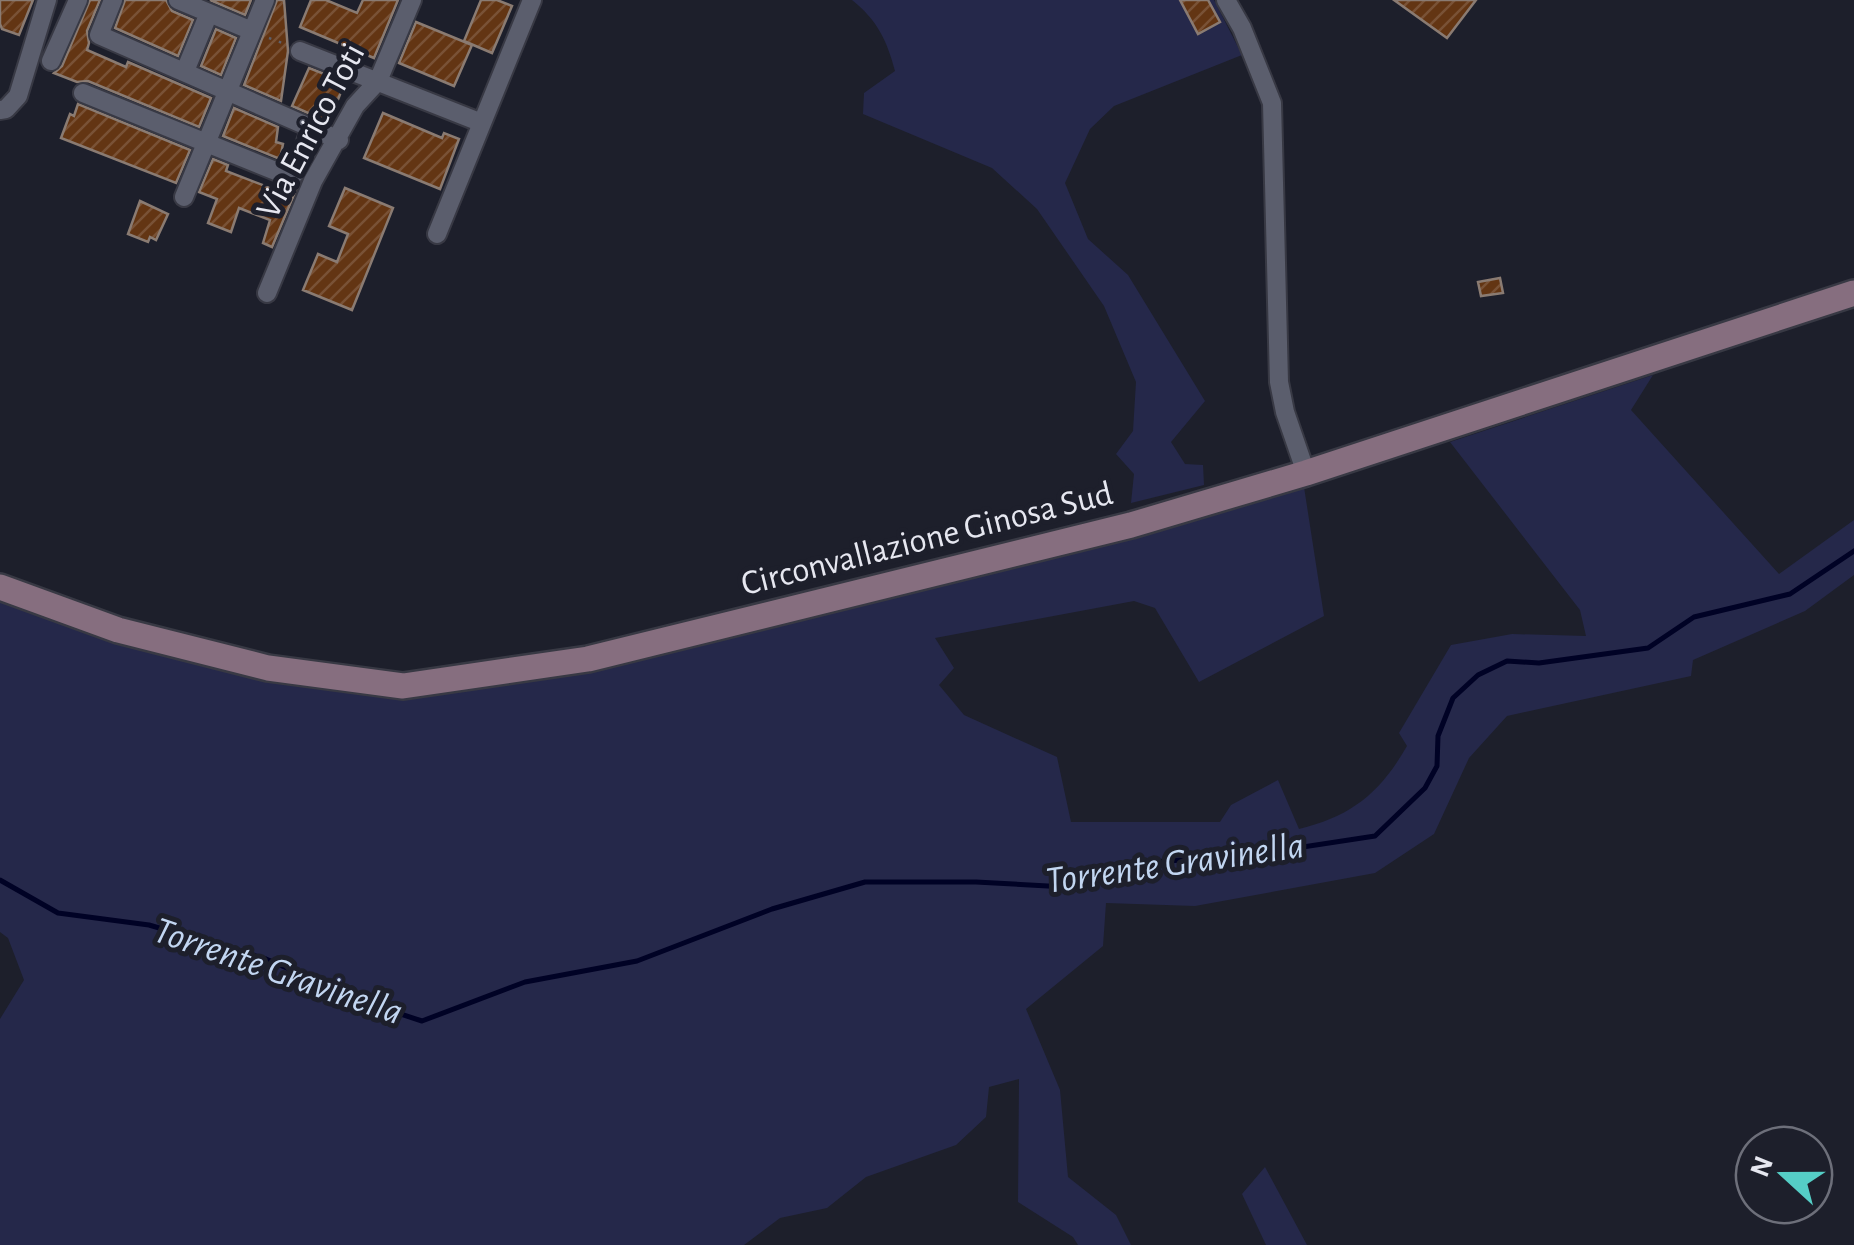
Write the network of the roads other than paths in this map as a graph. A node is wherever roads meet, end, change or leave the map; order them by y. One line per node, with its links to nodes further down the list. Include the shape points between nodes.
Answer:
1 (47, 0): 17 (street, via 18,96)
2 (78, 0): 12 (street)
3 (113, 0): 13 (street, via 99,35)
4 (178, 0): 9 (street)
5 (265, 0): 10 (street)
6 (412, 0): 14 (street, Via Enrico Toti)
7 (532, 0): 18 (street)
8 (1226, 0): 26 (street, via 1272,103 1280,382)
9 (209, 13): 10 (street); 13 (street)
10 (252, 30): 15 (street)
11 (300, 50): 14 (street)
12 (51, 61)
13 (184, 71): 15 (street)
14 (378, 81): 18 (street); 20 (street, Via Enrico Toti, via 355,106)
15 (228, 90): 19 (street); 21 (street)
16 (83, 93): 21 (street)
17 (0, 110)
18 (482, 123): 23 (street)
19 (316, 132): 20 (street); 21 (street, via 308,136 295,172 284,174)
20 (338, 140): 24 (street, Via Enrico Toti, via 313,181)
21 (206, 143): 22 (street)
22 (184, 198)
23 (438, 234)
24 (267, 293)
25 (1854, 294): 26 (main road, Circonvallazione Ginosa Sud)
26 (1306, 472): 27 (main road, Circonvallazione Ginosa Sud, via 1131,525 588,659 402,686 268,668 118,630)
27 (0, 587)

